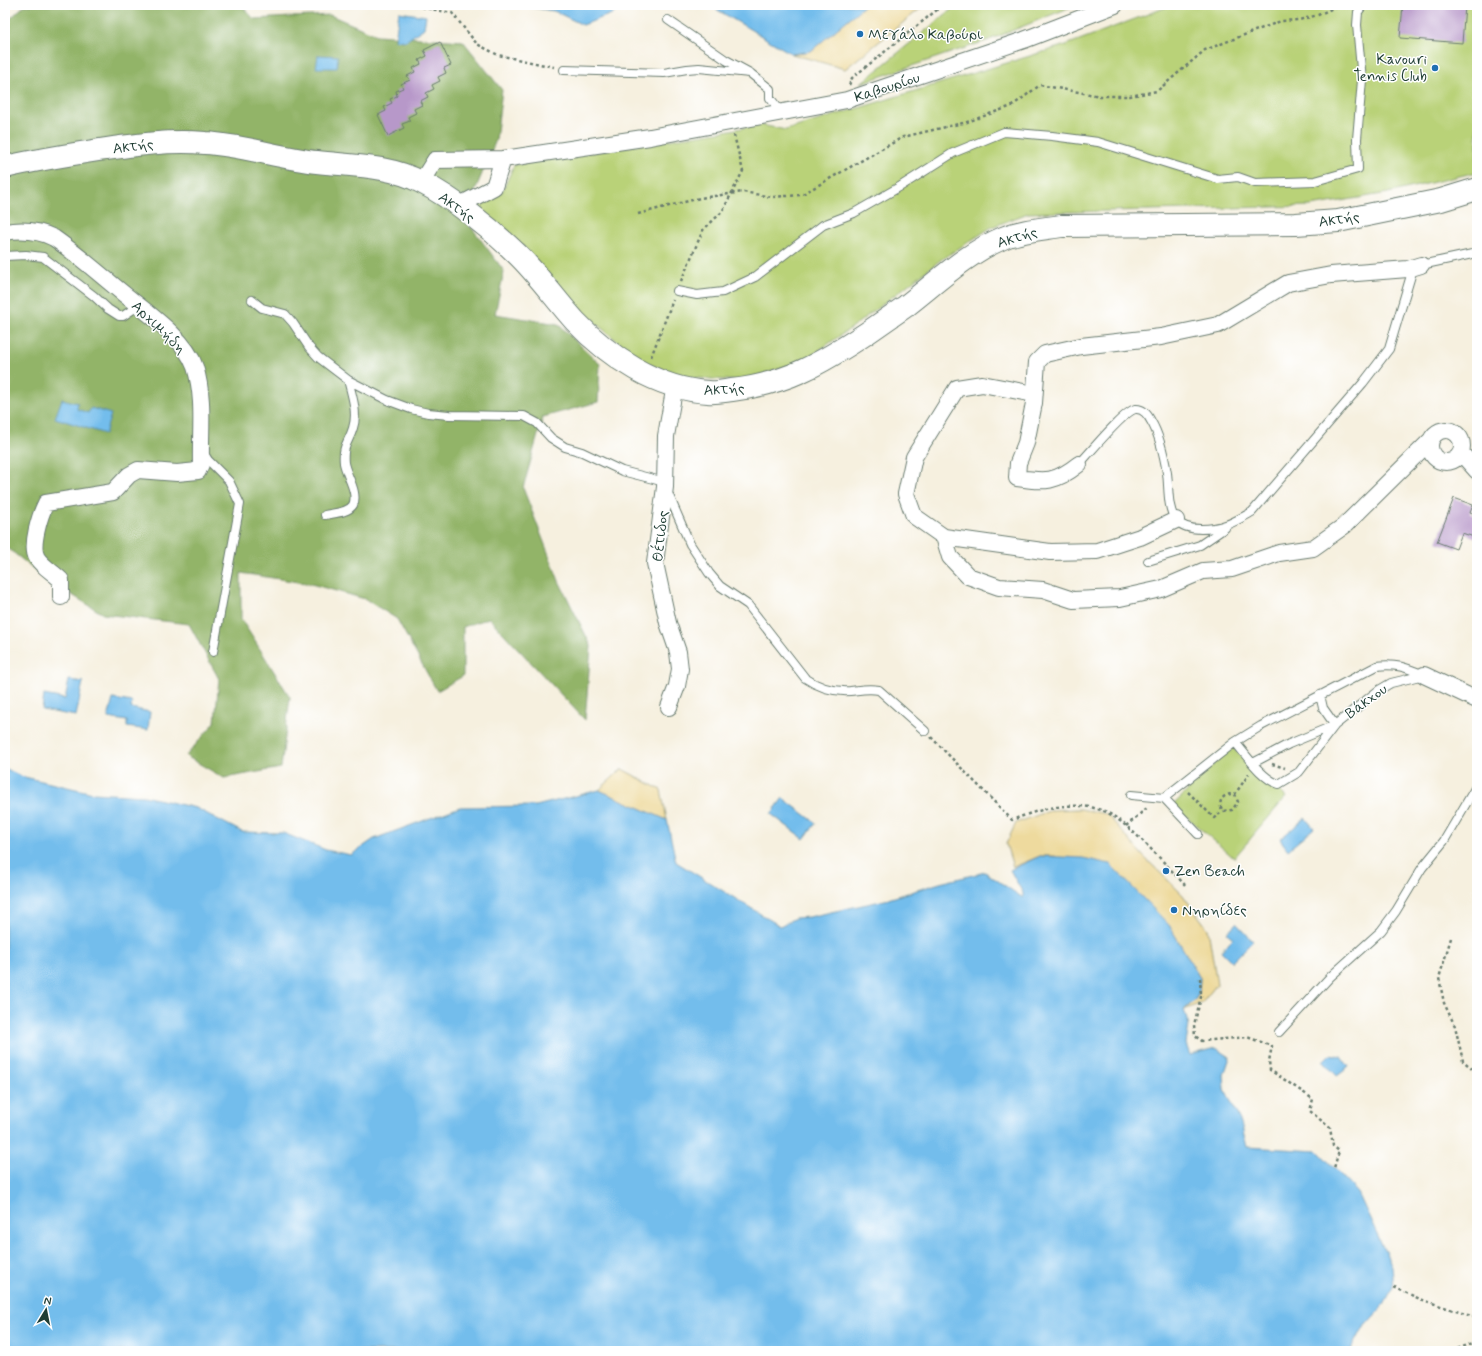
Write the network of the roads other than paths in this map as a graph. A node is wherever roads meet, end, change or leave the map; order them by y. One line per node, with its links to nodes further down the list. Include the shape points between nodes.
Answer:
1 (1115, 5): 6 (street, Καβουρίου, via 1024,40 847,100)
2 (1363, 5): 16 (lane, via 1358,12 1357,25 1362,80 1357,139 1358,170 1315,181 1255,183 1238,177 1218,179 1098,142 1004,132 953,152 854,212 823,225 755,277 723,292 697,295)
3 (668, 20): 5 (lane, via 726,60)
4 (564, 70): 5 (lane, via 664,73 700,68)
5 (750, 73): 6 (lane, via 770,89 770,98)
6 (783, 113): 7 (street, Καβουρίου, via 650,137)
7 (503, 159): 9 (street, Καβουρίου, via 435,160); 11 (street, via 494,187)
8 (5, 167): 9 (street, Ακτής, via 112,148 178,141 209,143 314,162 375,168 399,173)
9 (421, 182): 11 (street, Ακτής)
10 (1477, 189): 20 (street, Ακτής, via 1440,200 1338,221 1296,224 1062,226 1028,230 1003,238 976,252 903,308 810,369 780,381 751,388 709,392)
11 (458, 206): 20 (street, Ακτής, via 517,255 594,339 645,375)
12 (5, 232): 18 (street, Αρχιμήδη, via 31,230 54,238)
13 (1477, 253): 15 (lane)
14 (5, 256): 18 (lane, via 43,256 119,316)
15 (1421, 265): 21 (street, via 1332,275 1288,283 1218,325 1161,337 1081,346 1046,354 1036,362); 30 (lane, via 1412,272 1390,349 1252,512)
16 (677, 291)
17 (252, 300): 19 (lane, via 262,308 285,314 308,348)
18 (138, 306): 23 (street, Αρχιμήδη, via 173,336 187,352 194,366 202,398)
19 (348, 380): 27 (lane, via 411,409 449,415 524,416 537,423 551,438 566,447 622,471); 28 (lane, via 355,420 344,448 344,464 354,497 353,505 346,510)
20 (675, 385): 27 (street, Θέτιδος, via 666,436)
21 (1034, 394): 25 (street, via 1017,478 1040,481 1063,477); 31 (street, via 982,384 957,388 939,416 914,457 906,494 914,516)
22 (1431, 440): 24 (street, via 1431,453 1440,461 1452,461); 24 (street, via 1440,431 1454,432 1461,441); 31 (street, via 1344,526 1313,548 1279,553 1232,569 1203,571 1161,588 1120,598 1073,600 1043,590 999,588 968,576 950,557)
23 (200, 448): 33 (street, Αρχιμήδη, via 201,464 198,471 176,473 138,470 128,475 113,492 46,503 37,528 36,556 61,580); 34 (lane, via 208,460 229,480 240,504)
24 (1461, 453): 26 (street)
25 (1079, 464): 29 (lane, via 1120,420 1134,409 1141,409 1154,426 1163,453 1172,510)
26 (1477, 471)
27 (665, 484): 38 (street, Θέτιδος, via 655,563 680,669); 40 (lane, via 690,544 709,573 720,586 748,605 805,678 817,686 834,690 879,690)
28 (325, 515)
29 (1176, 520): 30 (lane, via 1194,529); 31 (street, via 1140,537 1097,551 1050,552)
30 (1228, 526): 32 (lane, via 1200,545)
31 (944, 538)
32 (1148, 561)
33 (60, 597)
34 (213, 652)
35 (1424, 675): 36 (lane, via 1402,666 1377,666); 37 (street); 39 (lane, Βάκχου, via 1391,683)
36 (1320, 695): 39 (lane, via 1323,708); 41 (lane)
37 (1477, 700)
38 (669, 707)
39 (1335, 724): 42 (lane, via 1289,744); 42 (lane, Βάκχου, via 1298,772 1280,784)
40 (925, 731)
41 (1235, 742): 42 (lane); 45 (lane)
42 (1252, 767)
43 (1477, 785): 47 (lane, via 1444,841 1422,868 1381,931 1330,977)
44 (1130, 795): 45 (lane)
45 (1164, 798): 46 (lane)
46 (1198, 834)
47 (1279, 1032)

